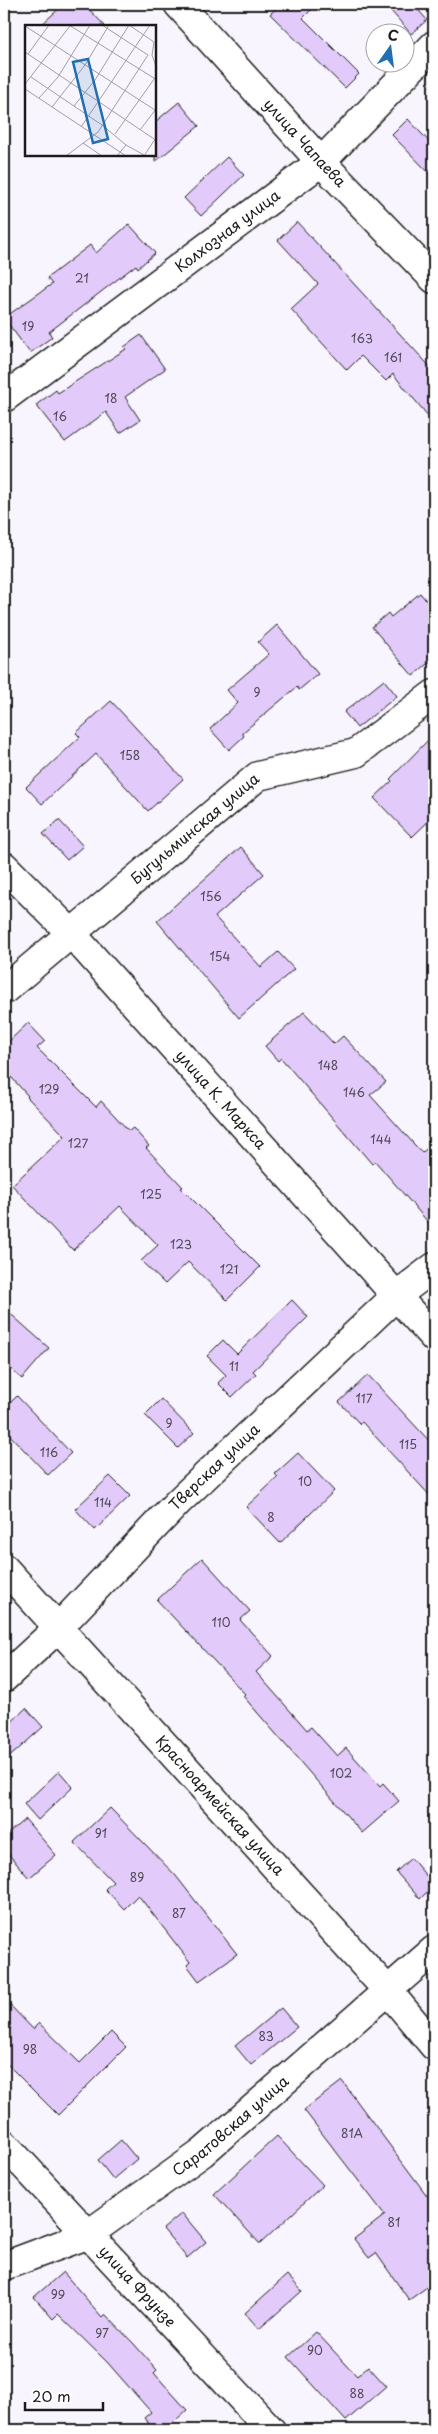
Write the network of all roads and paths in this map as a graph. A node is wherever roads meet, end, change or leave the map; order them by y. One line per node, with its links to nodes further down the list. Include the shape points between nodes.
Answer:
1 (178, 4): 3 (street, улица Чапаева)
2 (434, 45): 3 (street, Колхозная улица)
3 (321, 162): 4 (street, улица Чапаева); 5 (street, Колхозная улица)
4 (434, 279)
5 (4, 398)
6 (434, 694): 8 (street, Бугульминская улица, via 356,753 258,776)
7 (4, 866): 8 (street, улица К. Маркса)
8 (71, 933): 9 (street, Бугульминская улица); 11 (street, улица К. Маркса)
9 (4, 990)
10 (434, 1267): 11 (street, Тверская улица)
11 (396, 1296): 12 (street, улица К. Маркса); 14 (street, Тверская улица, via 178,1502)
12 (434, 1338)
13 (4, 1568): 14 (street, Красноармейская улица)
14 (57, 1629): 15 (street, Тверская улица); 17 (street, Красноармейская улица)
15 (4, 1678)
16 (434, 1950): 17 (street, Саратовская улица)
17 (388, 1991): 18 (street, Красноармейская улица); 20 (street, Саратовская улица, via 202,2153)
18 (434, 2046)
19 (4, 2144): 20 (street, улица Фрунзе)
20 (87, 2235): 21 (street, Саратовская улица); 22 (street, улица Фрунзе)
21 (4, 2266)
22 (271, 2430)

